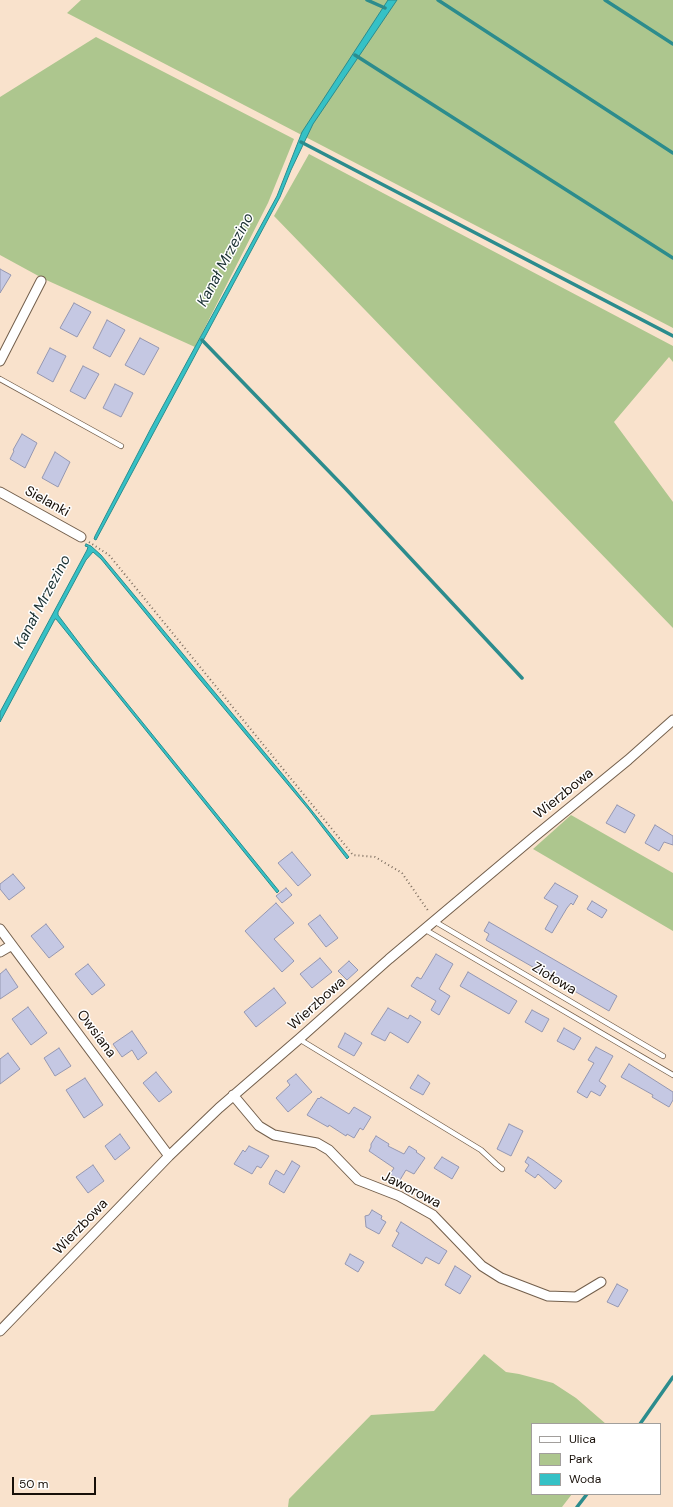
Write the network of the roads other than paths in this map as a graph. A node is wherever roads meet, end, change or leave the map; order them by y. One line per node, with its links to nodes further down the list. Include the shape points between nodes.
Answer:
1 (41, 281): 2 (street)
2 (0, 361)
3 (0, 379): 4 (lane)
4 (121, 446)
5 (0, 492): 6 (street, Sielanki)
6 (81, 537)
7 (673, 720): 8 (street, Wierzbowa)
8 (434, 921): 10 (street, Wierzbowa); 14 (lane, Ziołowa)
9 (0, 929): 11 (street, Owsiana)
10 (424, 929): 13 (street, Wierzbowa); 15 (lane)
11 (12, 945): 12 (street); 17 (street, Owsiana)
12 (0, 952)
13 (299, 1039): 16 (street, Wierzbowa); 18 (lane, via 481,1150)
14 (663, 1056)
15 (673, 1075)
16 (233, 1095): 17 (street, Wierzbowa); 19 (street, Jaworowa, via 259,1126 274,1135 317,1143 329,1150 358,1180 399,1196 434,1215 482,1266 500,1278 548,1296 576,1297)
17 (169, 1156): 20 (street, Wierzbowa)
18 (502, 1169)
19 (602, 1282)
20 (0, 1331)

